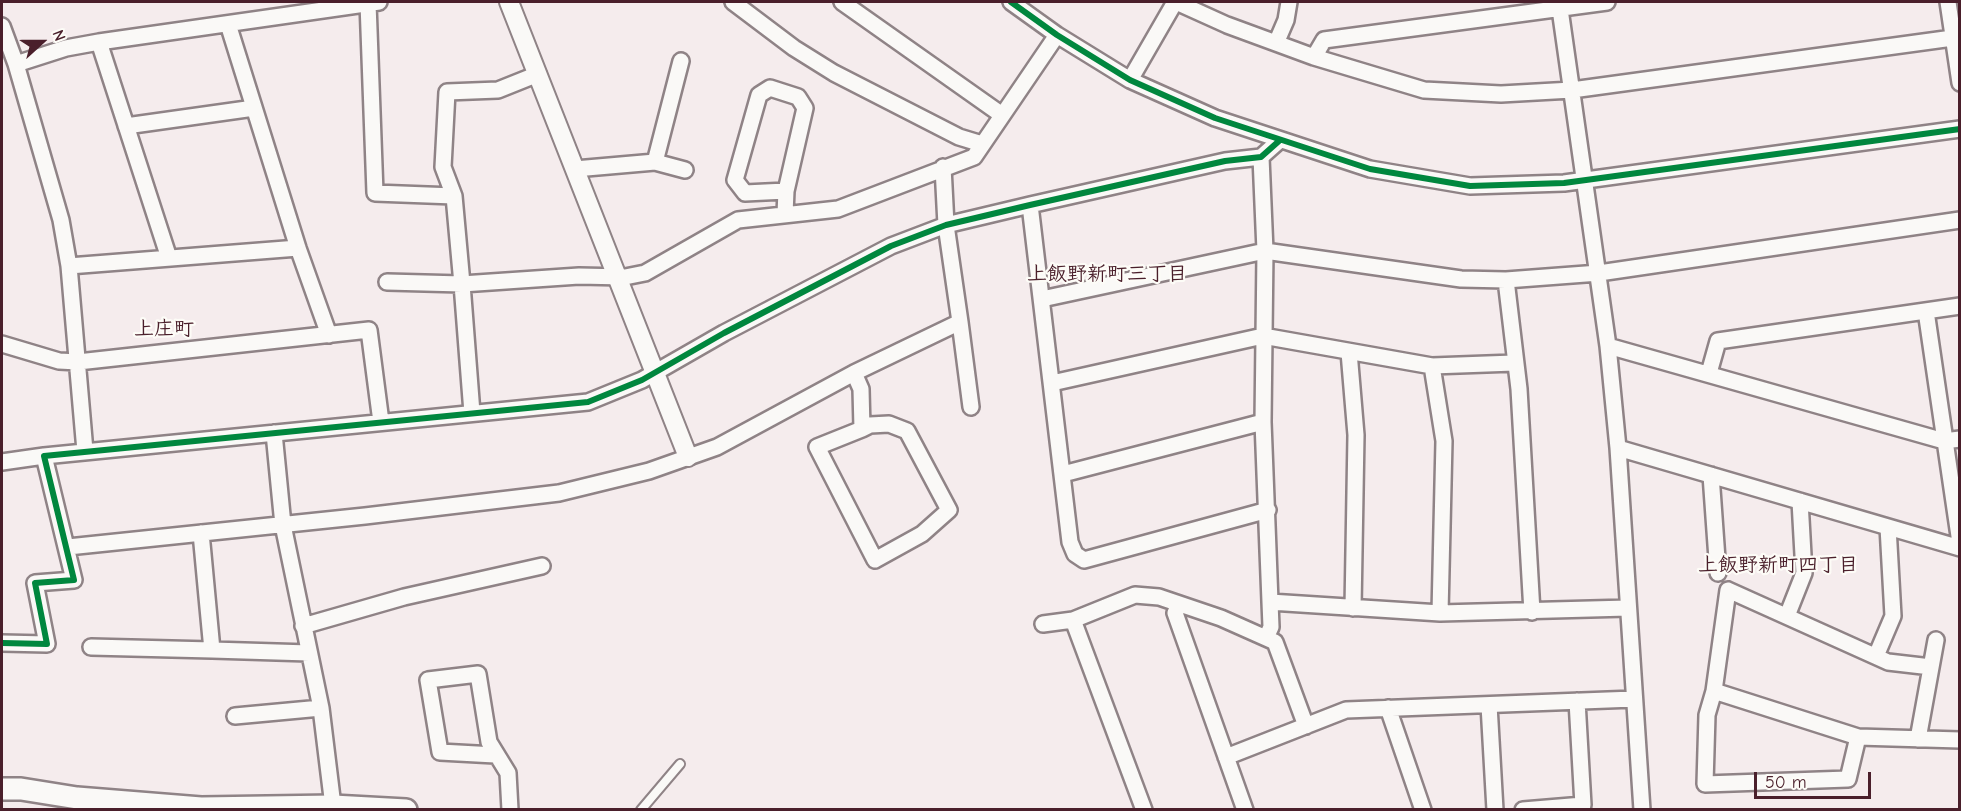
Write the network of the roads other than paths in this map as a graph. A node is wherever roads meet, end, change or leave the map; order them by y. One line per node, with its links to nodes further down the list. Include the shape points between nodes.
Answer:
1 (374, 2): 11 (street); 37 (street, via 375,193)
2 (509, 2): 20 (street)
3 (733, 2): 29 (street, via 834,73 959,137)
4 (842, 2): 25 (street)
5 (1011, 2): 13 (street)
6 (1176, 2): 16 (street); 21 (street)
7 (1289, 2): 16 (street)
8 (1607, 2): 10 (street)
9 (1948, 2): 14 (street)
10 (1559, 5): 17 (street, via 1324,40); 23 (street)
11 (228, 24): 15 (street); 24 (street)
12 (2, 26): 19 (street)
13 (1057, 35): 21 (street); 25 (street)
14 (1957, 38): 22 (street); 23 (street)
15 (99, 42): 19 (street); 26 (street)
16 (1277, 42): 17 (street)
17 (1314, 57): 23 (street, via 1424,90 1501,94)
18 (681, 61): 31 (street)
19 (16, 64): 45 (street, via 61,220)
20 (538, 74): 33 (street); 37 (street, via 498,90 447,92 443,167)
21 (1130, 80): 28 (street)
22 (1959, 83)
23 (1572, 90): 35 (street)
24 (254, 108): 26 (street); 42 (street)
25 (1002, 115): 29 (street)
26 (126, 126): 44 (street)
27 (1959, 129): 35 (street)
28 (1279, 141): 30 (street); 35 (street, via 1370,169 1470,186)
29 (982, 144): 32 (street, via 974,157)
30 (1261, 157): 38 (street, via 1225,161); 43 (street)
31 (655, 162): 33 (street); 34 (street)
32 (943, 167): 39 (street, via 838,209); 41 (street)
33 (575, 169): 47 (street)
34 (685, 170)
35 (1584, 180): 46 (street)
36 (786, 191): 36 (street, via 806,108 798,97 770,88 759,94 735,180 745,193); 39 (street)
37 (454, 196): 50 (street)
38 (1030, 205): 41 (street); 51 (street)
39 (785, 214): 47 (street, via 738,220 645,273)
40 (1959, 220): 46 (street)
41 (946, 225): 54 (street); 63 (street, via 891,246)
42 (298, 248): 44 (street); 55 (street)
43 (1264, 251): 48 (street, via 1461,279); 51 (street); 56 (street)
44 (169, 258): 45 (street)
45 (69, 266): 60 (street)
46 (1599, 273): 48 (street); 58 (street)
47 (617, 276): 50 (street); 63 (street)
48 (1506, 280): 61 (street)
49 (387, 282): 50 (street)
50 (462, 285): 68 (street)
51 (1042, 299): 66 (street)
52 (1959, 306): 53 (street)
53 (1926, 311): 65 (street, via 1718,341); 73 (street)
54 (960, 322): 64 (street); 67 (street)
55 (329, 334): 60 (street); 69 (street, via 369,330)
56 (1263, 336): 59 (street); 66 (street); 70 (street)
57 (2, 344): 60 (street, via 59,361)
58 (1608, 346): 65 (street); 74 (street)
59 (1349, 352): 62 (street); 92 (street, via 1356,435)
60 (78, 362): 75 (street)
61 (1514, 363): 62 (street); 94 (street, via 1519,389)
62 (1432, 366): 95 (street, via 1444,441)
63 (655, 373): 68 (street, via 588,402); 77 (street)
64 (854, 373): 71 (street, via 861,389); 77 (street, via 717,447)
65 (1708, 373): 73 (street)
66 (1052, 383): 79 (street)
67 (971, 407)
68 (472, 413): 69 (street)
69 (381, 422): 72 (street)
70 (1263, 422): 79 (street); 82 (street)
71 (862, 429): 71 (street, via 817,447 875,561 922,534 949,510 908,431 889,424)
72 (274, 434): 75 (street); 83 (street)
73 (1952, 440): 86 (street)
74 (1618, 448): 80 (street); 93 (street)
75 (85, 451): 76 (street)
76 (44, 456): 78 (street); 87 (street)
77 (688, 457): 83 (street, via 649,471 559,493)
78 (2, 462)
79 (1063, 474): 82 (street, via 1070,542 1075,554 1084,560)
80 (1711, 475): 81 (street); 89 (street)
81 (1800, 501): 84 (street); 96 (street, via 1804,573)
82 (1268, 510): 90 (street)
83 (283, 525): 85 (street); 99 (street)
84 (1888, 527): 86 (street); 106 (street, via 1893,616)
85 (201, 533): 87 (street); 104 (street)
86 (1959, 546)
87 (68, 547): 102 (street, via 74,580 35,583 47,644)
88 (542, 566): 99 (street, via 404,597)
89 (1718, 573)
90 (1270, 602): 92 (street); 100 (street, via 1271,627)
91 (1179, 604): 97 (street, via 1135,595); 100 (street); 120 (street, via 1175,613)
92 (1353, 608): 95 (street)
93 (1628, 608): 94 (street); 109 (street)
94 (1532, 612): 95 (street)
95 (1440, 613)
96 (1787, 616): 106 (street); 108 (street, via 1728,590)
97 (1073, 620): 98 (street); 127 (street)
98 (1043, 624)
99 (303, 626): 105 (street)
100 (1266, 638): 115 (street, via 1275,642)
101 (1936, 640): 107 (street)
102 (2, 643)
103 (91, 647): 104 (street)
104 (213, 650): 105 (street)
105 (309, 653): 112 (street)
106 (1876, 656): 107 (street, via 1888,662)
107 (1931, 668): 117 (street)
108 (1714, 692): 116 (street); 116 (street, via 1707,715 1705,784 1848,779)
109 (1634, 699): 110 (street); 132 (street)
110 (1577, 701): 111 (street); 131 (street, via 1583,805)
111 (1489, 705): 113 (street); 130 (street)
112 (321, 708): 114 (street); 123 (street)
113 (1388, 708): 115 (street, via 1346,710); 129 (street)
114 (235, 716)
115 (1306, 726): 120 (street)
116 (1858, 737): 117 (street)
117 (1918, 739): 118 (street)
118 (1959, 740)
119 (495, 755): 119 (street, via 440,752 428,680 478,674 489,742); 125 (street, via 508,772)
120 (1226, 757): 128 (street)
121 (680, 764): 126 (lane)
122 (2, 789): 123 (main road, via 201,808)
123 (333, 806): 124 (main road)
124 (406, 810)
125 (510, 810)
126 (641, 810)
127 (1144, 810)
128 (1245, 810)
129 (1423, 810)
130 (1495, 810)
131 (1523, 810)
132 (1642, 810)

